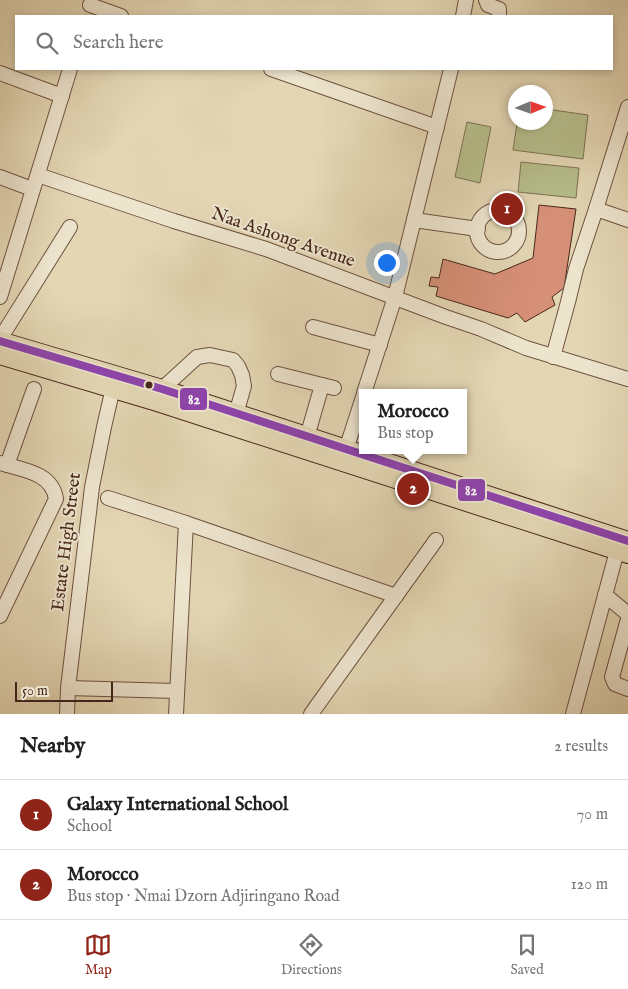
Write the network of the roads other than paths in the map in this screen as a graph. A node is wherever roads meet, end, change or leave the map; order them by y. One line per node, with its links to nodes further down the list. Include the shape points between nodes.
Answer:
1 (466, 0): 5 (street)
2 (486, 0): 6 (street, via 488,5 499,9)
3 (89, 7): 4 (street)
4 (117, 15)
5 (463, 15)
6 (499, 15)
7 (70, 70): 11 (street)
8 (274, 70): 13 (street)
9 (450, 70): 13 (street)
10 (0, 73): 11 (street)
11 (62, 96): 14 (street)
12 (628, 108): 17 (street)
13 (437, 127): 18 (street)
14 (38, 175): 16 (street); 24 (street, Naa Ashong Avenue, via 266,250)
15 (0, 177): 16 (street)
16 (32, 189): 22 (street)
17 (596, 209): 19 (street); 29 (street)
18 (414, 220): 21 (street); 24 (street)
19 (628, 220)
20 (70, 227): 26 (street)
21 (478, 229)
22 (2, 282): 23 (street)
23 (0, 296)
24 (395, 297): 27 (street); 29 (street, Naa Ashong Avenue)
25 (313, 326): 27 (street)
26 (0, 340): 32 (main road)
27 (380, 345): 35 (street)
28 (0, 354): 32 (main road)
29 (553, 357): 31 (street, Naa Ashong Avenue)
30 (278, 374): 38 (street, via 328,386)
31 (628, 378)
32 (114, 382): 34 (main road); 39 (main road, via 157,402); 50 (street, Estate High Street, via 92,487)
33 (34, 389): 40 (street)
34 (162, 389): 37 (main road); 37 (street, via 197,357 210,355 233,360 244,386)
35 (365, 389)
36 (359, 410): 39 (street)
37 (236, 414): 38 (main road)
38 (307, 437): 39 (main road)
39 (344, 457): 44 (main road)
40 (4, 464): 48 (street, via 44,477 55,491 56,499)
41 (108, 498): 42 (street)
42 (186, 523): 46 (street); 52 (street)
43 (436, 540): 46 (street)
44 (624, 549): 45 (street)
45 (605, 595): 47 (street); 56 (street)
46 (396, 596): 55 (street)
47 (628, 614)
48 (0, 616)
49 (628, 619): 51 (street, via 612,677 616,684)
50 (68, 688): 52 (street); 53 (street, Estate High Street)
51 (628, 689)
52 (177, 690): 54 (street)
53 (66, 714)
54 (176, 714)
55 (311, 714)
56 (573, 714)

